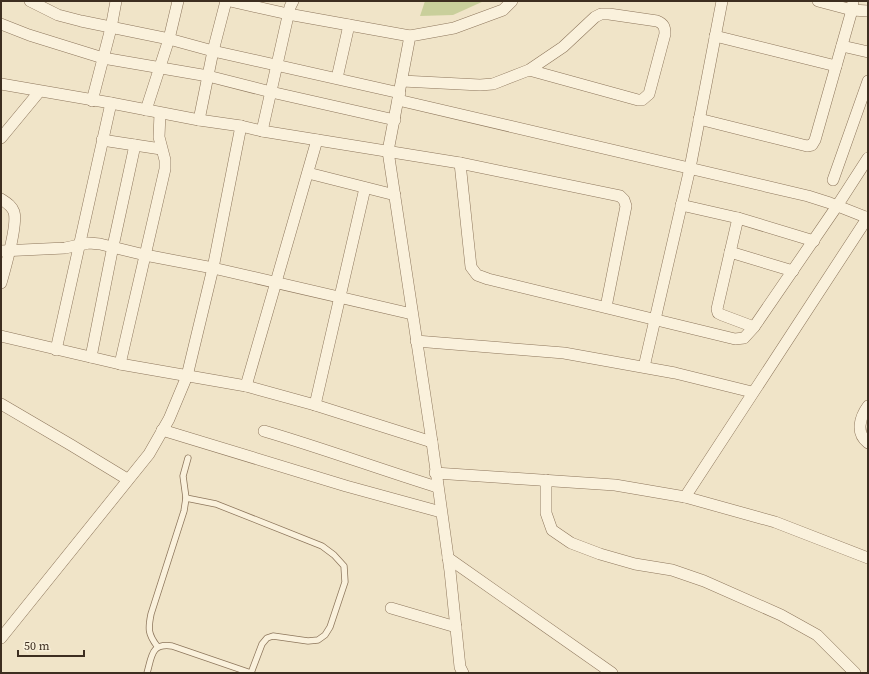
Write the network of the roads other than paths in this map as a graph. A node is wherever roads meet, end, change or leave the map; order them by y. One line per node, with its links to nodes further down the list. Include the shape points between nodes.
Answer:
1 (30, 1): 15 (street, via 58,15)
2 (116, 1): 15 (street)
3 (178, 1): 18 (street)
4 (226, 1): 20 (street)
5 (230, 1): 12 (street)
6 (293, 1): 12 (street)
7 (512, 1): 16 (street, via 503,10 454,28)
8 (722, 1): 17 (street)
9 (818, 1): 10 (street)
10 (852, 5): 11 (street); 19 (street)
11 (868, 11)
12 (288, 14): 14 (street); 23 (street)
13 (1, 24): 22 (street)
14 (349, 25): 16 (street); 28 (street)
15 (111, 28): 18 (street); 22 (street)
16 (410, 36): 30 (street)
17 (715, 36): 24 (street); 39 (street)
18 (169, 39): 20 (street); 25 (street)
19 (842, 46): 21 (street); 24 (street)
20 (213, 50): 23 (street); 27 (street)
21 (868, 52)
22 (103, 58): 25 (street); 35 (street)
23 (277, 64): 28 (street); 33 (street)
24 (836, 66): 39 (street, via 812,145 807,146)
25 (160, 67): 27 (street); 37 (street)
26 (529, 70): 26 (street, via 563,47 601,14 657,21 663,24 665,29 649,94 642,100); 30 (street, via 493,84)
27 (208, 76): 33 (street); 40 (street)
28 (337, 78): 34 (street)
29 (868, 80): 54 (street)
30 (402, 81): 34 (street)
31 (1, 84): 32 (street)
32 (39, 92): 35 (street); 44 (street)
33 (271, 92): 41 (street); 43 (street)
34 (399, 97): 41 (street); 52 (street)
35 (92, 101): 36 (street)
36 (111, 103): 37 (street); 45 (street)
37 (146, 110): 38 (street)
38 (160, 113): 40 (street); 48 (street)
39 (699, 119): 52 (street)
40 (198, 120): 42 (street)
41 (395, 120): 49 (street)
42 (241, 126): 43 (street); 68 (street)
43 (262, 131): 46 (street)
44 (1, 138)
45 (102, 140): 47 (street); 63 (street)
46 (317, 140): 49 (street); 53 (street)
47 (135, 145): 48 (street); 64 (street)
48 (161, 149): 67 (street, via 165,169)
49 (388, 151): 51 (street); 56 (street)
50 (868, 158): 59 (street)
51 (460, 163): 73 (street, via 471,267 477,275); 73 (street, via 620,196 626,206)
52 (690, 168): 58 (street); 59 (street, via 808,196)
53 (308, 173): 55 (street); 70 (street)
54 (833, 180)
55 (365, 188): 56 (street); 72 (street)
56 (395, 195): 74 (street)
57 (1, 199): 65 (street, via 15,214)
58 (680, 205): 60 (street); 75 (street)
59 (837, 206): 61 (street); 62 (street)
60 (738, 218): 62 (street); 66 (street)
61 (868, 218): 85 (street)
62 (814, 241): 69 (street)
63 (79, 245): 64 (street, via 89,243); 65 (street); 79 (street)
64 (112, 247): 67 (street); 80 (street)
65 (5, 251): 71 (street)
66 (730, 252): 69 (street); 76 (street, via 718,313)
67 (145, 255): 68 (street); 81 (street)
68 (213, 268): 70 (street); 83 (street)
69 (793, 271): 76 (street)
70 (276, 282): 72 (street); 84 (street)
71 (1, 283)
72 (340, 297): 74 (street); 87 (street)
73 (606, 307): 75 (street)
74 (412, 314): 78 (street)
75 (654, 320): 76 (street, via 735,339 744,338); 82 (street)
76 (754, 327)
77 (1, 336): 79 (street)
78 (416, 341): 82 (street, via 564,353); 91 (street)
79 (56, 350): 80 (street)
80 (91, 357): 81 (street)
81 (120, 364): 83 (street)
82 (644, 367): 85 (street)
83 (187, 376): 84 (street); 89 (street)
84 (246, 386): 87 (street)
85 (752, 392): 98 (street)
86 (1, 404): 95 (street)
87 (315, 405): 91 (street)
88 (868, 406): 92 (street, via 859,426 863,439)
89 (162, 430): 95 (street, via 149,454); 100 (street)
90 (264, 431): 97 (street)
91 (432, 442): 94 (street)
92 (868, 443)
93 (188, 458): 99 (lane, via 183,476)
94 (435, 473): 96 (street); 97 (street)
95 (127, 479): 105 (street)
96 (546, 480): 98 (street, via 615,484); 111 (street, via 546,513 552,530 600,554 635,564 672,570 704,581 781,615 817,635)
97 (438, 486): 100 (street)
98 (685, 497): 102 (street, via 775,522)
99 (186, 498): 106 (lane, via 148,629); 108 (lane, via 216,504 322,546 344,566 346,582 325,635 318,640 308,641 273,636 267,638 262,644)
100 (441, 512): 101 (street)
101 (448, 558): 104 (street); 110 (street)
102 (868, 558)
103 (391, 608): 104 (street)
104 (456, 627): 109 (street, via 460,667)
105 (1, 638)
106 (157, 646): 107 (lane); 108 (lane, via 172,646)
107 (147, 673)
108 (251, 673)
109 (463, 673)
110 (612, 673)
111 (855, 673)

